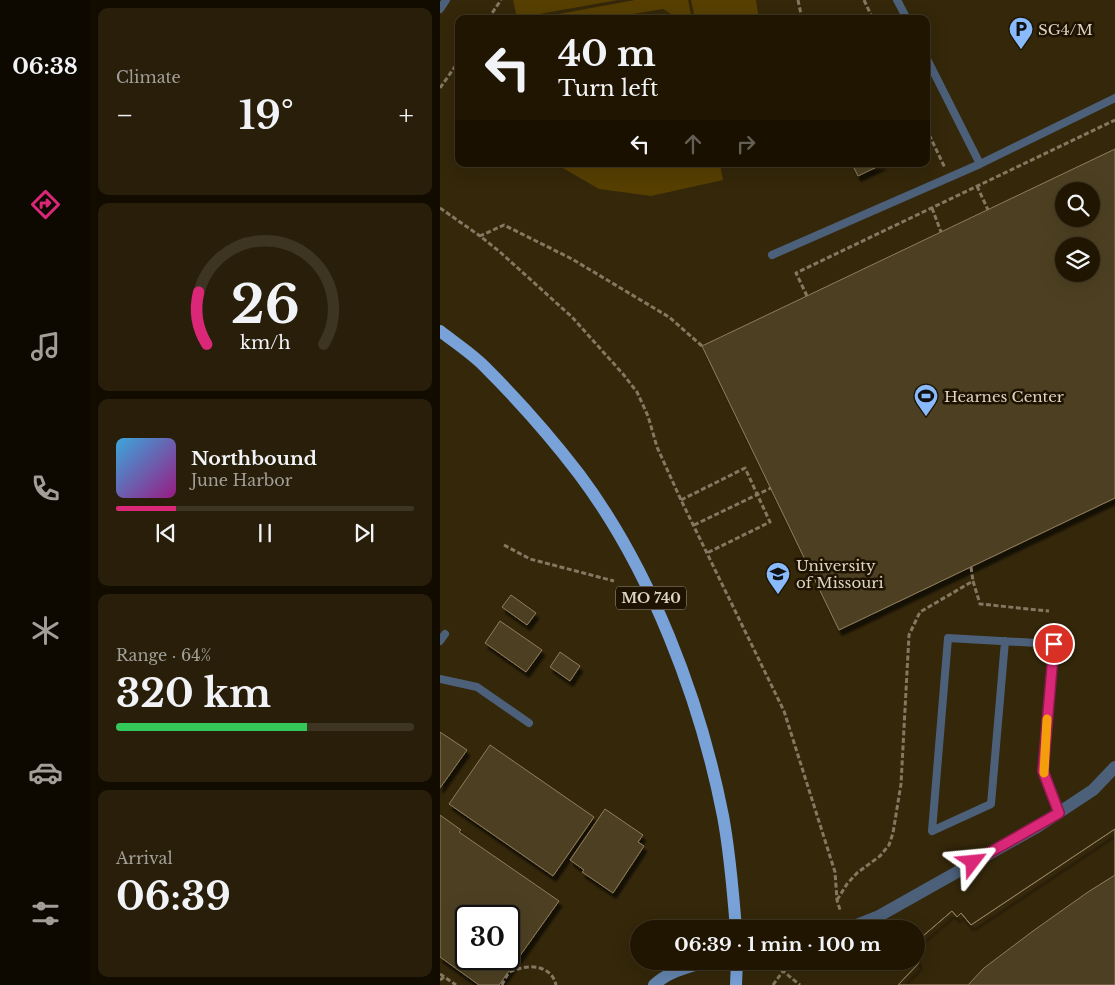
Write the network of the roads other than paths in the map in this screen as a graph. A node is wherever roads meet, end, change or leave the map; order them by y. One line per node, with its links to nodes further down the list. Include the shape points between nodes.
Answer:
1 (446, 0): 3 (lane)
2 (897, 0): 4 (lane)
3 (440, 9)
4 (905, 15)
5 (930, 65): 7 (lane)
6 (1115, 98): 7 (lane)
7 (980, 164): 8 (lane)
8 (772, 255)
9 (440, 330): 15 (main road, MO 740, via 483,365 544,432 579,475 639,572 684,676 712,764 728,846)
10 (1005, 641): 10 (lane, via 948,638 932,831 991,804); 14 (lane, via 1054,644 1043,771)
11 (440, 679): 12 (lane, via 477,687)
12 (529, 723)
13 (1115, 767): 14 (street, via 1094,790)
14 (1059, 813): 16 (street)
15 (735, 920)
16 (869, 920)
17 (679, 970): 19 (street)
18 (737, 970): 20 (main road)
19 (654, 985)
20 (736, 985)

